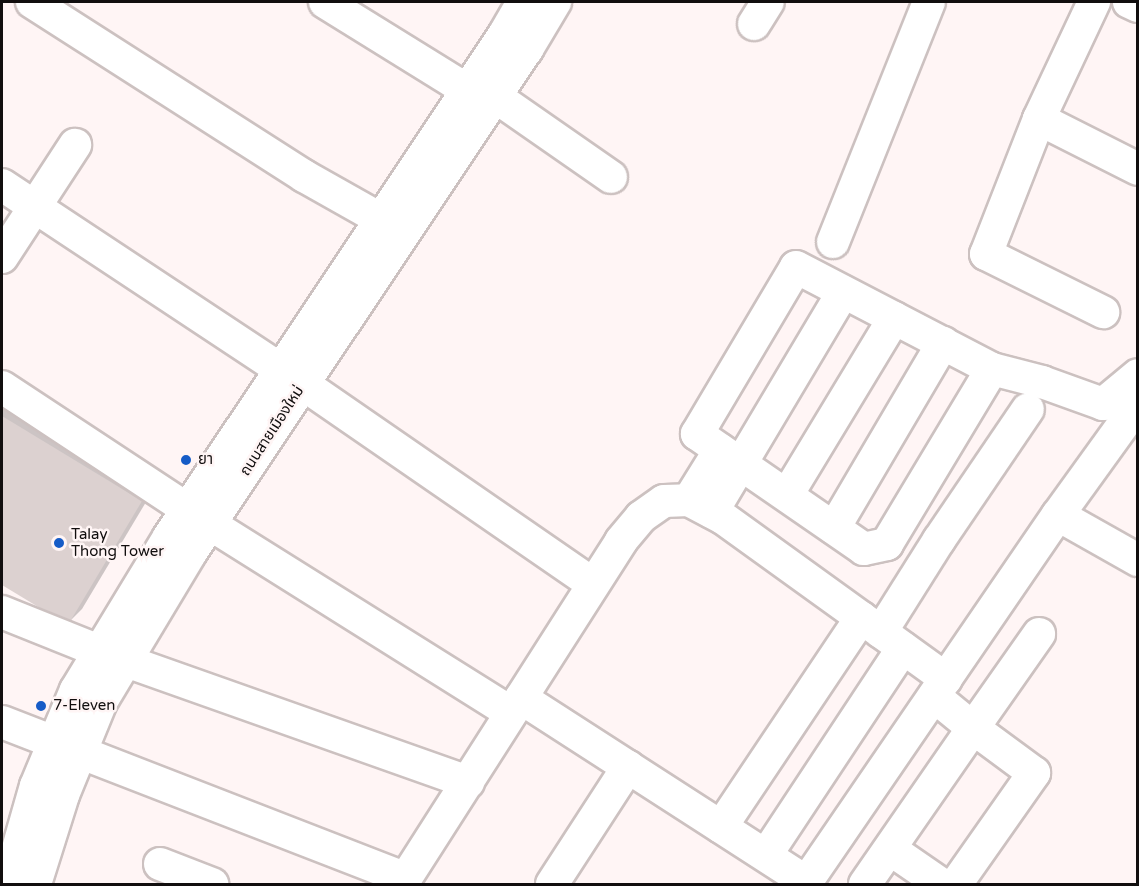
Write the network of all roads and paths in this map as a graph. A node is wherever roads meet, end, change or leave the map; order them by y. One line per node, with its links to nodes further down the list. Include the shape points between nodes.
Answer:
1 (32, 2): 16 (street, via 304,176)
2 (325, 2): 9 (street)
3 (523, 2): 9 (street, ถนนสายเมืองใหม่)
4 (555, 2): 9 (street, ถนนสายเมืองใหม่)
5 (929, 2): 17 (street)
6 (1094, 2): 10 (street)
7 (1129, 2): 8 (street)
8 (1137, 6)
9 (481, 93): 13 (street); 16 (street, ถนนสายเมืองใหม่)
10 (1039, 119): 12 (street); 20 (street, via 986,254)
11 (75, 145): 15 (street)
12 (1137, 169)
13 (611, 177)
14 (2, 185): 15 (street)
15 (35, 207): 18 (street); 25 (street)
16 (392, 225): 25 (street, ถนนสายเมืองใหม่)
17 (833, 242)
18 (2, 257)
19 (843, 292): 21 (street); 29 (street); 29 (street, via 796,267 698,434)
20 (1103, 312)
21 (894, 318): 22 (street); 30 (street)
22 (943, 344): 23 (street); 34 (street)
23 (992, 369): 24 (street, via 1103,404); 34 (street, via 887,544 864,549)
24 (1137, 375)
25 (292, 377): 33 (street, ถนนสายเมืองใหม่); 36 (street)
26 (2, 387): 33 (street)
27 (1137, 404): 32 (street)
28 (1028, 409): 38 (street)
29 (730, 457): 30 (street); 31 (street)
30 (787, 495): 34 (street)
31 (701, 506): 36 (street, via 664,501 641,517); 38 (street)
32 (1058, 515): 35 (street); 41 (street)
33 (199, 516): 40 (street, ถนนสายเมืองใหม่); 42 (street)
34 (834, 528)
35 (1137, 560)
36 (593, 584): 42 (street)
37 (2, 612): 40 (street)
38 (882, 632): 41 (street); 48 (street); 50 (street)
39 (1039, 634): 44 (street)
40 (113, 656): 45 (street, ถนนสายเมืองใหม่, via 101,702); 47 (street)
41 (940, 687): 44 (street); 53 (street)
42 (516, 706): 46 (street); 47 (street)
43 (2, 722): 45 (street)
44 (973, 728): 49 (street); 60 (street, via 1034,772)
45 (65, 747): 52 (street); 54 (street, ถนนสายเมืองใหม่, via 36,786); 55 (street, ถนนสายเมืองใหม่)
46 (628, 767): 48 (street); 57 (street)
47 (468, 782): 52 (street)
48 (721, 827): 50 (street)
49 (890, 849): 58 (street); 59 (street)
50 (766, 855): 53 (street)
51 (160, 864): 56 (street)
52 (404, 882)
53 (806, 883)
54 (8, 885)
55 (35, 885)
56 (212, 885)
57 (552, 885)
58 (865, 885)
59 (941, 885)
60 (956, 885)

